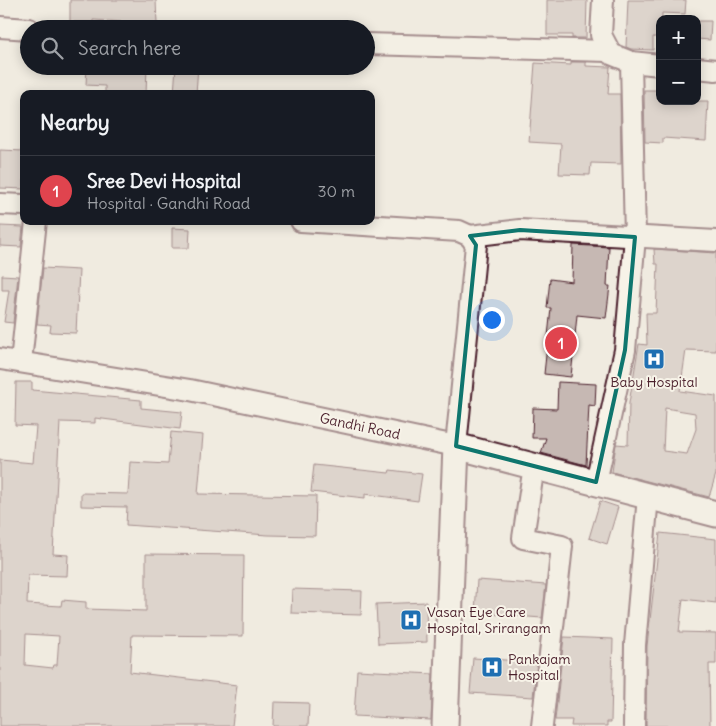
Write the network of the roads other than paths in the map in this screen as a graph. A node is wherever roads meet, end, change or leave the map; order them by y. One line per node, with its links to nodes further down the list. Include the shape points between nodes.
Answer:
1 (603, 0): 5 (street, via 601,35)
2 (0, 27): 3 (street)
3 (20, 29)
4 (375, 44): 5 (street)
5 (608, 51): 6 (street, via 613,57)
6 (632, 62): 7 (street); 15 (street)
7 (656, 65)
8 (701, 68): 9 (street)
9 (716, 70)
10 (0, 204): 11 (street)
11 (20, 205)
12 (36, 225): 18 (street)
13 (364, 225): 14 (street, via 459,231)
14 (470, 236): 15 (street, via 520,230); 19 (street, via 476,246)
15 (635, 237): 16 (street); 21 (street, via 625,350)
16 (716, 241)
17 (0, 359): 18 (street, Gandhi Road)
18 (21, 362): 19 (street, Gandhi Road, via 190,390)
19 (456, 446): 20 (main road, Gandhi Road); 24 (main road)
20 (534, 466): 21 (main road, Gandhi Road); 25 (street, via 523,538 562,546)
21 (596, 482): 22 (main road, Gandhi Road)
22 (648, 496): 23 (main road, Gandhi Road); 26 (street, via 635,645)
23 (716, 514)
24 (445, 726)
25 (542, 726)
26 (634, 726)

